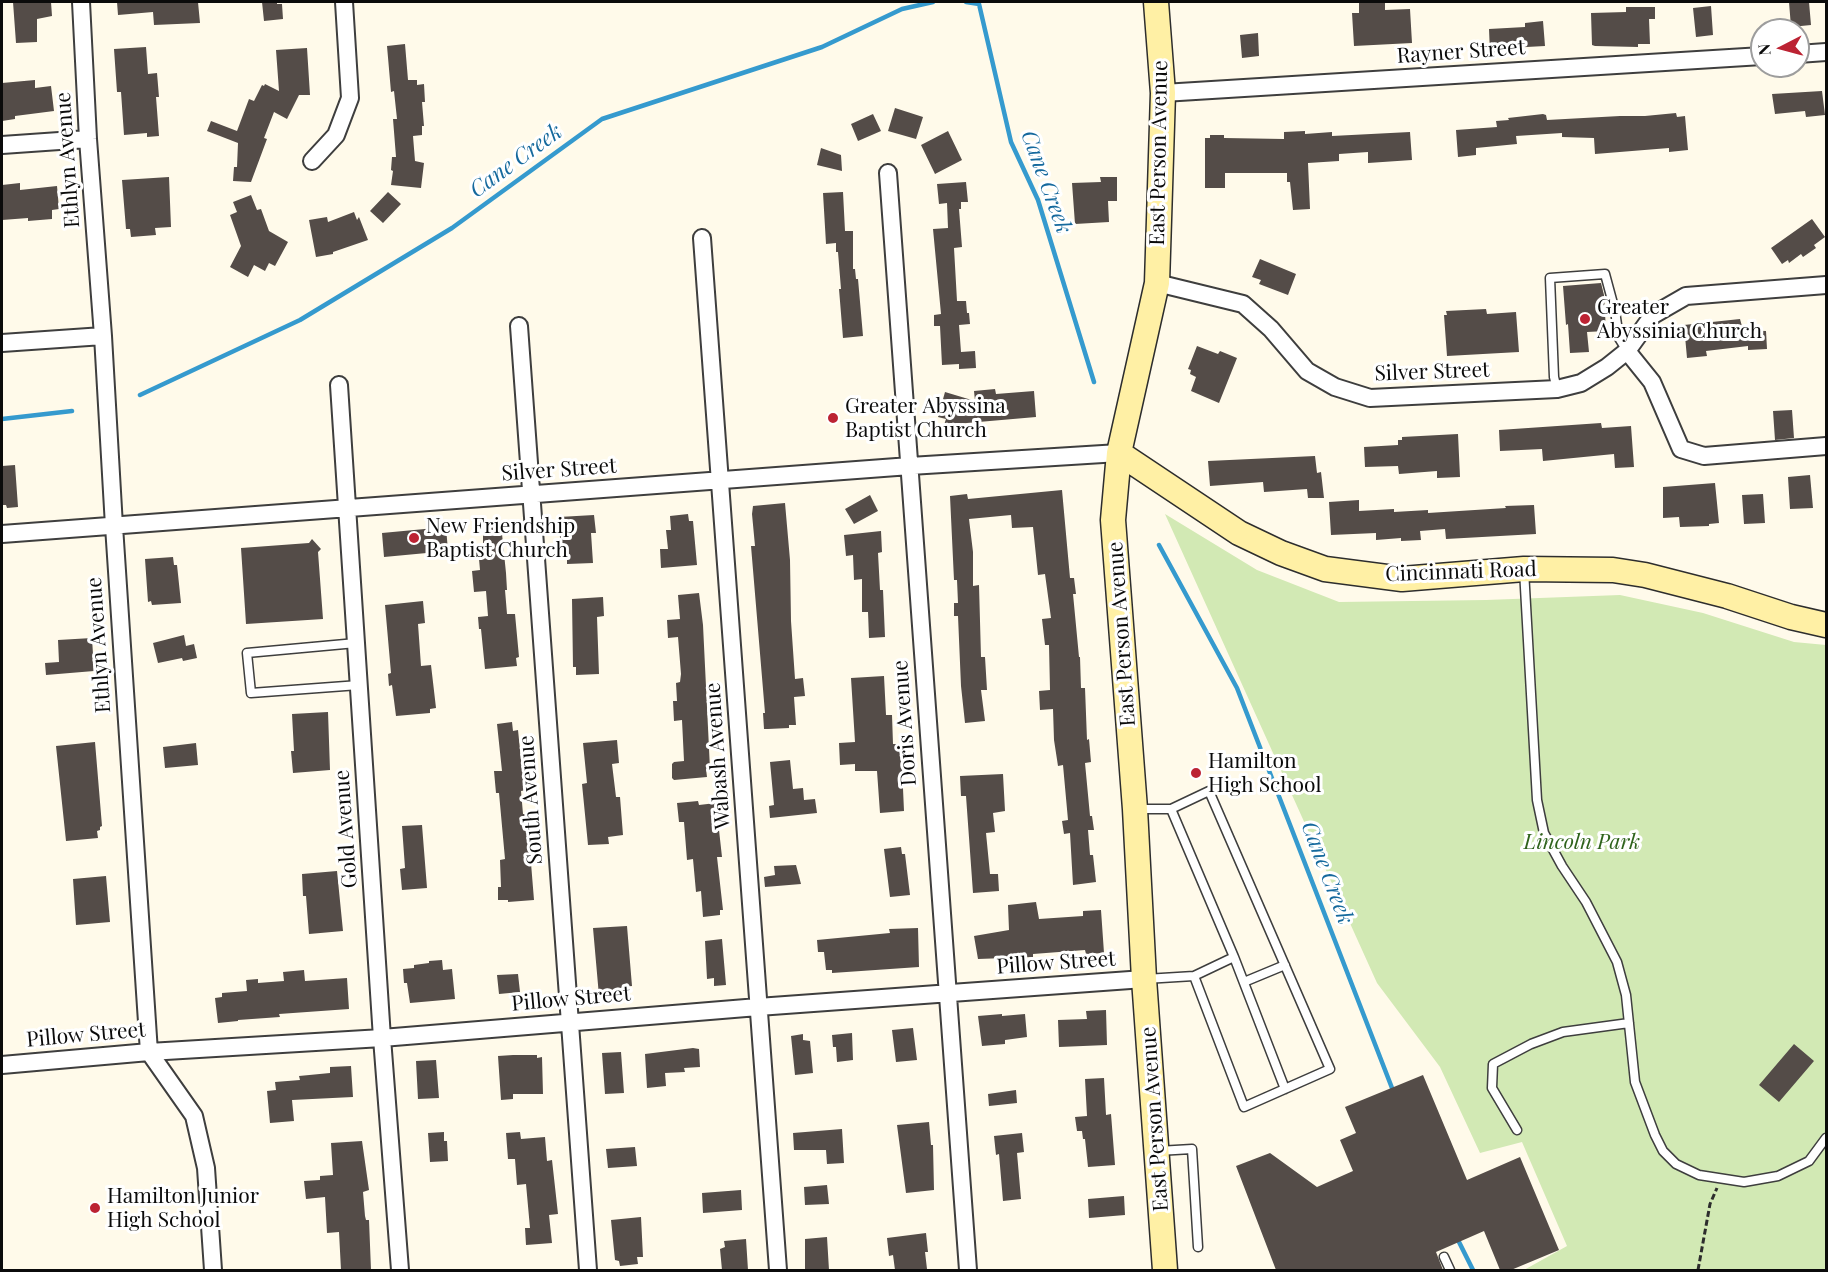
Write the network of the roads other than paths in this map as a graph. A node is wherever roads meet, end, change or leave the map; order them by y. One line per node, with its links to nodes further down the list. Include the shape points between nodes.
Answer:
1 (81, 2): 8 (street, Ethlyn Avenue)
2 (345, 2): 10 (street, via 350,98 336,135)
3 (1156, 2): 7 (main road, East Person Avenue)
4 (1827, 52): 5 (street)
5 (1810, 53)
6 (1750, 57): 7 (street, Rayner Street)
7 (1163, 93): 13 (main road, East Person Avenue)
8 (88, 139): 9 (street); 16 (street, Ethlyn Avenue)
9 (2, 145)
10 (312, 161)
11 (888, 173): 23 (street, Doris Avenue)
12 (702, 238): 24 (street, Wabash Avenue)
13 (1157, 283): 20 (street, Silver Street, via 1242,304 1271,329 1307,371 1335,387 1370,398); 22 (main road, East Person Avenue)
14 (1827, 285): 18 (street, Silver Street, via 1686,296 1653,315)
15 (519, 326): 25 (street, South Avenue)
16 (104, 336): 17 (street); 27 (street, Ethlyn Avenue)
17 (2, 344)
18 (1627, 351): 20 (street, Silver Street, via 1581,383); 20 (lane, via 1619,338 1605,274 1550,278); 21 (street, via 1652,382 1681,449 1704,456)
19 (339, 385): 26 (street, Gold Avenue)
20 (1557, 389)
21 (1827, 446)
22 (1119, 453): 23 (street, Silver Street); 29 (main road, Cincinnati Road, via 1239,533 1325,569 1402,579); 33 (main road, East Person Avenue, via 1113,520)
23 (910, 466): 24 (street, Silver Street); 40 (street, Doris Avenue)
24 (721, 481): 25 (street, Silver Street); 41 (street, Wabash Avenue)
25 (531, 495): 26 (street, Silver Street); 42 (street, South Avenue)
26 (346, 509): 27 (street, Silver Street); 31 (street, Gold Avenue)
27 (114, 526): 28 (street, Silver Street); 45 (street, Ethlyn Avenue)
28 (2, 534)
29 (1524, 569): 30 (main road, Cincinnati Road, via 1645,574); 43 (lane, via 1537,800 1544,834 1617,962)
30 (1827, 625)
31 (356, 643): 32 (street, Gold Avenue); 32 (lane, via 247,653 251,693)
32 (359, 685): 44 (street, Gold Avenue)
33 (1135, 809): 34 (lane); 38 (main road, East Person Avenue)
34 (1171, 809): 35 (lane); 36 (lane, via 1209,790)
35 (1234, 957): 37 (lane); 39 (lane)
36 (1285, 965): 39 (lane); 47 (lane, via 1330,1069)
37 (1194, 976): 38 (lane); 47 (lane, via 1244,1107)
38 (1144, 979): 40 (street, Pillow Street); 50 (main road, East Person Avenue)
39 (1244, 982): 47 (lane)
40 (947, 993): 41 (street, Pillow Street); 57 (street, Doris Avenue)
41 (758, 1007): 42 (street, Pillow Street); 56 (street, Wabash Avenue)
42 (570, 1021): 44 (street, Pillow Street); 55 (street, South Avenue)
43 (1629, 1023): 48 (lane, via 1563,1032 1493,1064 1492,1088); 49 (lane, via 1635,1082 1663,1151 1676,1164 1699,1175 1744,1182 1778,1176 1809,1161)
44 (382, 1038): 45 (street, Pillow Street); 54 (street, Gold Avenue)
45 (149, 1052): 46 (street, Pillow Street); 53 (street, via 194,1116 206,1168)
46 (2, 1065)
47 (1285, 1089)
48 (1517, 1130)
49 (1827, 1138)
50 (1158, 1151): 51 (lane, via 1192,1149); 58 (main road, East Person Avenue)
51 (1198, 1247)
52 (1444, 1257): 59 (lane)
53 (213, 1270)
54 (400, 1270)
55 (588, 1270)
56 (778, 1270)
57 (968, 1270)
58 (1165, 1270)
59 (1450, 1270)

